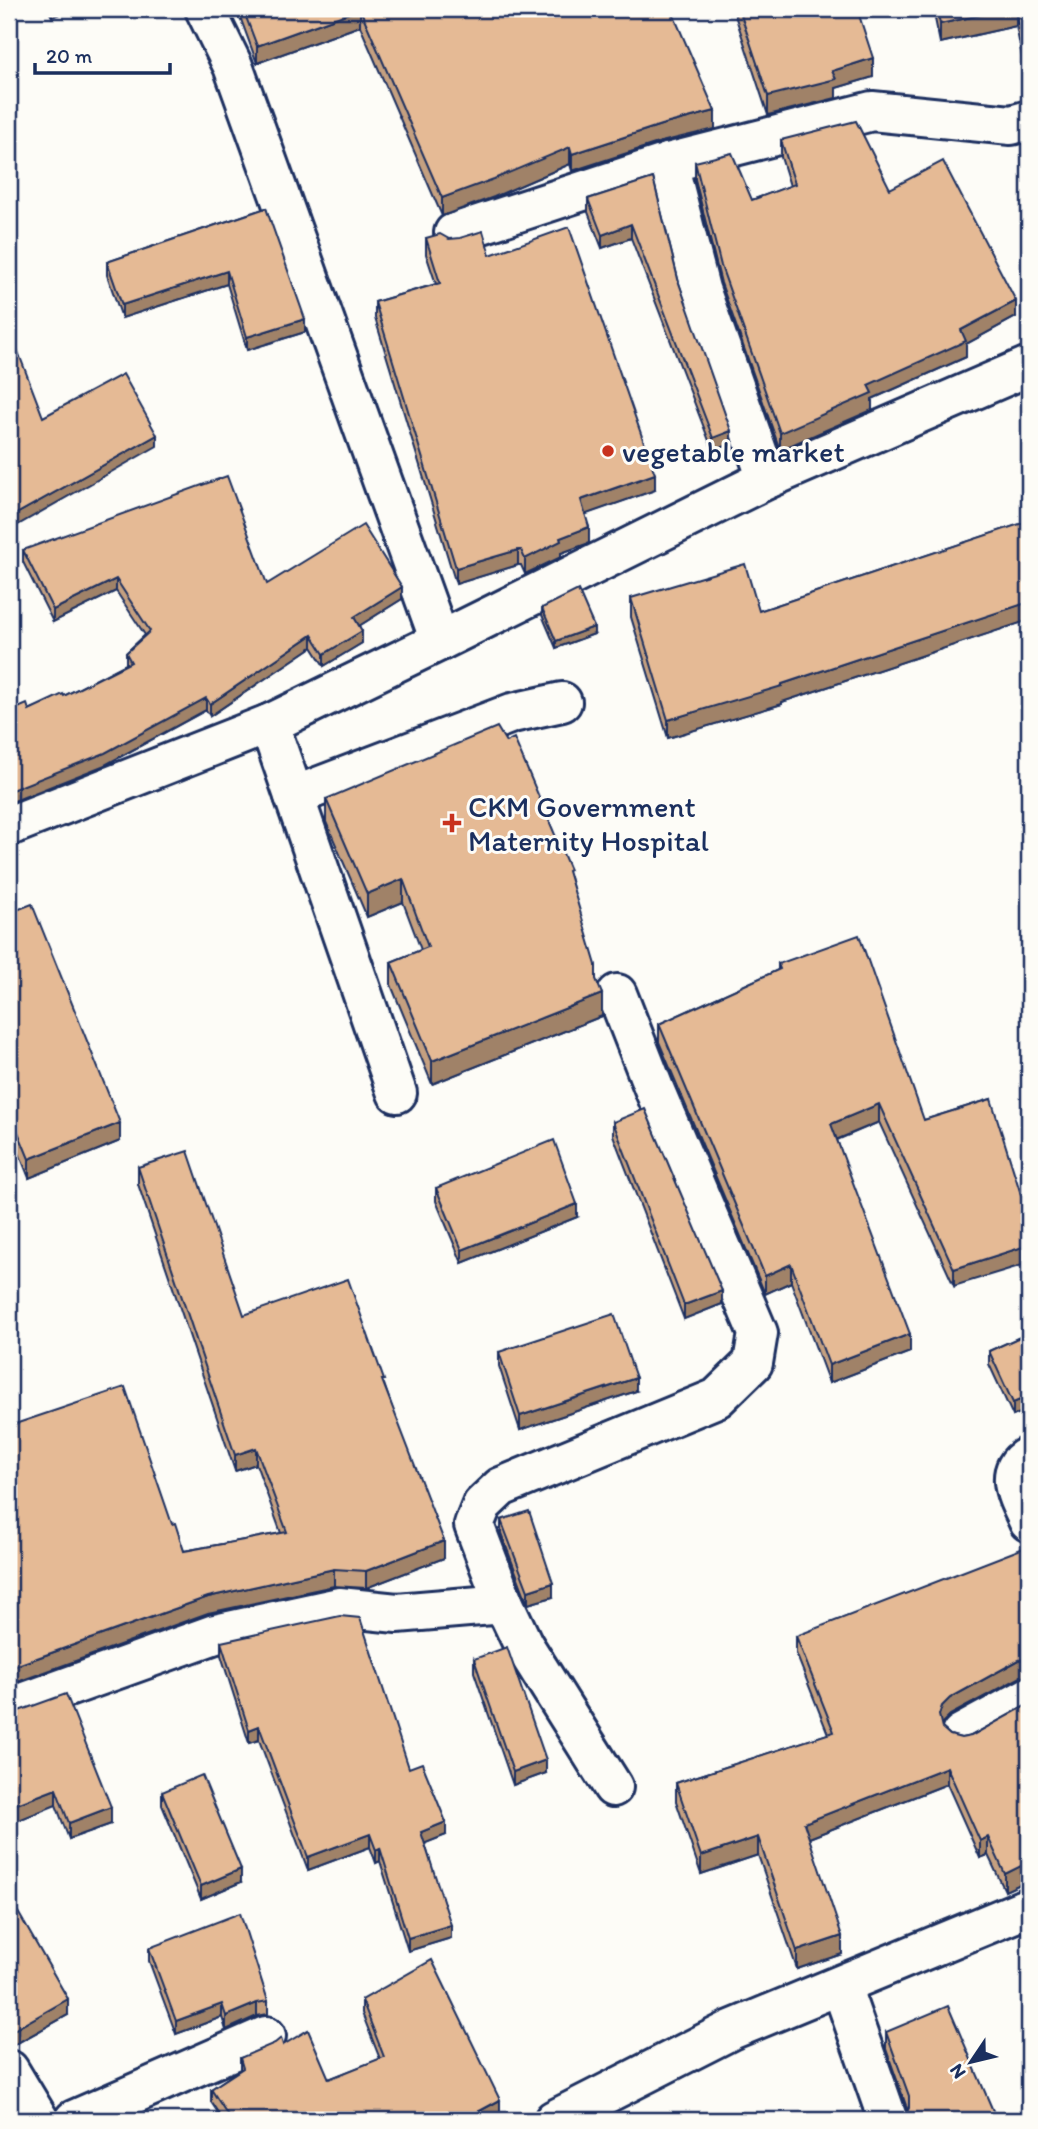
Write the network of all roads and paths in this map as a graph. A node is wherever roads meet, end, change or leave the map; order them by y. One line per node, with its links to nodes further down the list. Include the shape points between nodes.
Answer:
1 (205, 9): 7 (street, via 233,65)
2 (1029, 120): 3 (street, via 1012,125 872,111)
3 (668, 163): 4 (street); 6 (street, via 700,289)
4 (454, 233)
5 (1029, 366): 6 (street)
6 (767, 479): 7 (street)
7 (440, 641): 9 (street)
8 (562, 702): 10 (street, via 512,713)
9 (269, 724): 10 (street); 11 (street)
10 (294, 796): 13 (street)
11 (9, 826)
12 (618, 994): 16 (street, via 758,1333 753,1363 717,1398 501,1488 482,1505 474,1525)
13 (397, 1093)
14 (1029, 1456): 15 (street, via 1016,1467 1013,1483)
15 (1029, 1522)
16 (504, 1604): 18 (street, via 397,1613 339,1607 215,1634); 20 (street, via 523,1644)
17 (1029, 1697): 19 (street)
18 (9, 1708)
19 (961, 1734)
20 (613, 1787)
21 (1029, 1907): 22 (street)
22 (841, 1986): 27 (street, via 732,2030); 28 (street)
23 (266, 2036): 26 (street)
24 (9, 2070): 25 (street)
25 (38, 2120)
26 (74, 2120)
27 (554, 2120)
28 (888, 2120)

